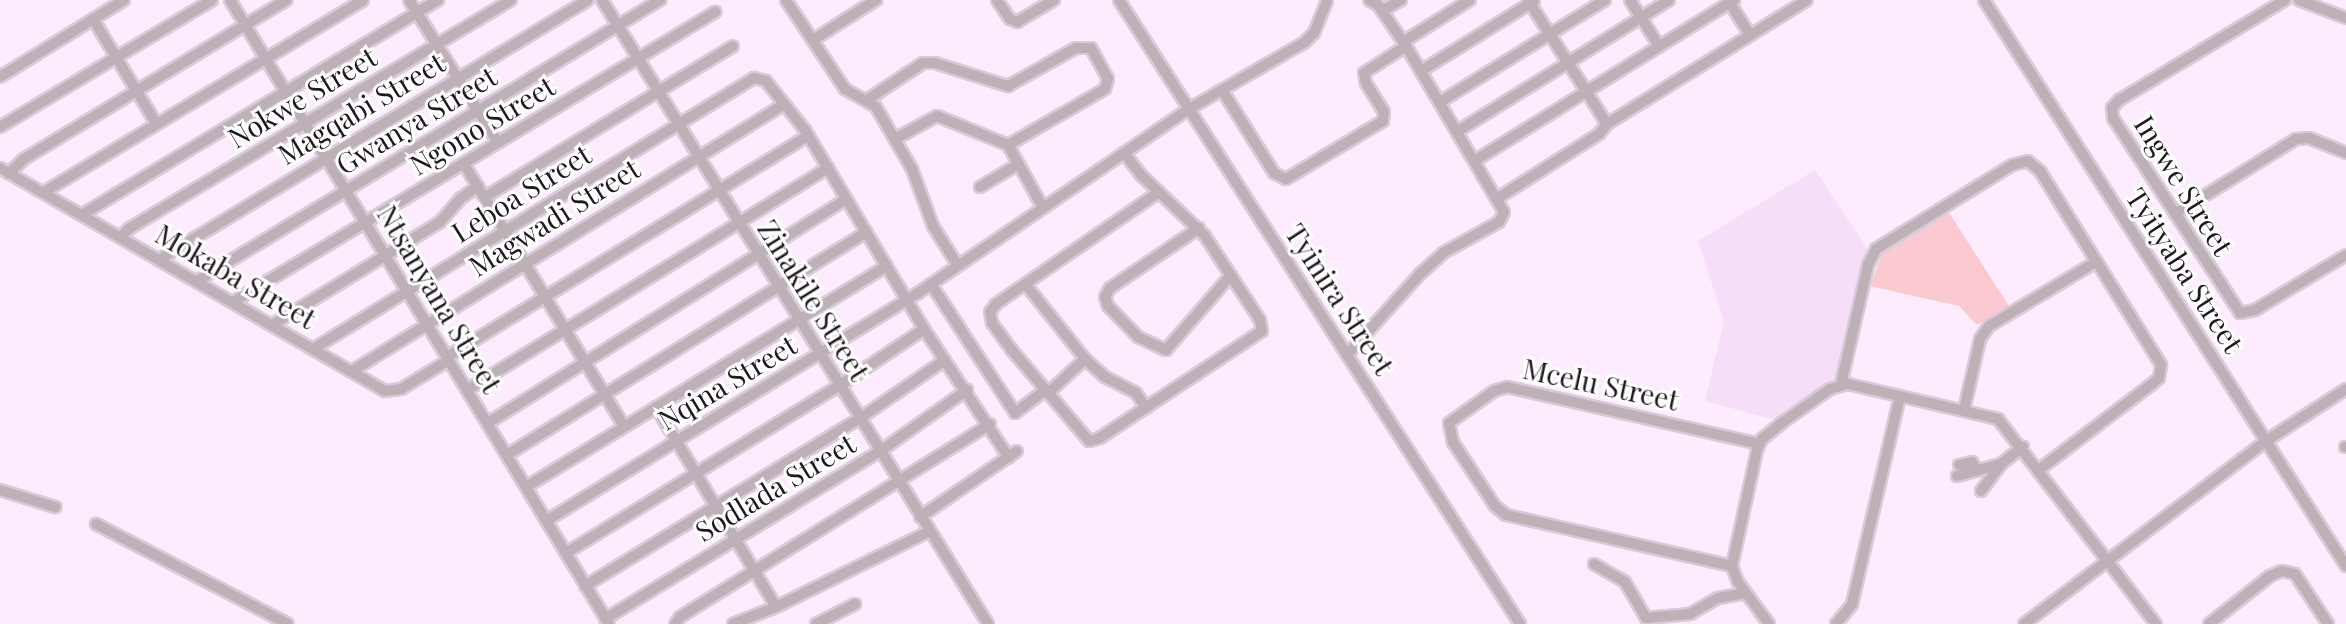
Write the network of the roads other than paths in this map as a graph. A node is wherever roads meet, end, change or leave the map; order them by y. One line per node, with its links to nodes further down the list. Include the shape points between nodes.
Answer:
1 (124, 0): 37 (street)
2 (212, 0): 47 (street)
3 (230, 0): 38 (street, Ntsanyana Street)
4 (287, 0): 38 (street)
5 (363, 0): 48 (street)
6 (409, 0): 32 (street)
7 (438, 0): 32 (street)
8 (511, 0): 44 (street, Nokwe Street)
9 (588, 0): 53 (street, Magqabi Street)
10 (602, 0): 39 (street, Zinakile Street)
11 (660, 0): 39 (street, Gwanya Street)
12 (786, 0): 42 (street)
13 (847, 0): 34 (street)
14 (876, 0): 34 (street)
15 (997, 0): 16 (street, via 1017,22)
16 (1054, 0)
17 (1119, 0): 62 (street, Tyinira Street)
18 (1327, 0): 55 (street, Nqina Street, via 1310,38)
19 (1369, 0): 31 (street)
20 (1401, 0): 31 (street)
21 (1470, 0): 43 (street)
22 (1605, 0): 40 (street)
23 (1630, 0): 35 (street)
24 (1669, 0): 35 (street)
25 (1807, 0): 41 (street)
26 (1984, 0): 147 (street, Tyityaba Street)
27 (2285, 0): 94 (street, Ingwe Street, via 2112,108 2116,124)
28 (2299, 0): 36 (street)
29 (1531, 1): 40 (street); 51 (street)
30 (1730, 1): 41 (street); 46 (street)
31 (1382, 11): 43 (street)
32 (417, 12): 44 (street); 54 (street)
33 (715, 12): 49 (street, Ngono Street)
34 (856, 12): 42 (street)
35 (1641, 18): 46 (street); 50 (street)
36 (2346, 18)
37 (93, 19): 47 (street); 52 (street)
38 (245, 25): 48 (street, Ntsanyana Street); 56 (street)
39 (618, 25): 49 (street, Zinakile Street); 63 (street, Gwanya Street)
40 (1550, 34): 50 (street); 60 (street)
41 (1750, 35): 67 (street)
42 (813, 40): 59 (street, via 845,89)
43 (1404, 44): 51 (street); 55 (street, via 1364,73 1384,112 1383,121 1286,179 1274,173)
44 (436, 45): 53 (street); 65 (street, Nokwe Street)
45 (733, 46): 57 (street)
46 (1659, 46): 58 (street)
47 (116, 57): 56 (street); 68 (street)
48 (265, 57): 54 (street, Ntsanyana Street); 64 (street)
49 (638, 59): 57 (street, Zinakile Street); 72 (street, Ngono Street)
50 (1568, 63): 58 (street); 69 (street)
51 (1421, 71): 60 (street)
52 (0, 77)
53 (457, 78): 63 (street); 77 (street, Magqabi Street)
54 (285, 90): 65 (street, Ntsanyana Street); 93 (street)
55 (1222, 90): 62 (street, Nqina Street)
56 (136, 91): 64 (street); 82 (street)
57 (658, 92): 66 (street, Zinakile Street); 89 (street)
58 (1585, 92): 67 (street); 78 (street)
59 (867, 100): 71 (street); 73 (street, via 927,62 1008,86 1076,48 1091,48 1108,79 1105,89)
60 (1440, 102): 69 (street)
61 (783, 105): 66 (street, Leboa Street, via 766,81 754,78); 70 (street); 76 (street, Magwadi Street)
62 (1189, 109): 74 (street, Nqina Street); 125 (street, Tyinira Street)
63 (478, 111): 72 (street); 86 (street, Gwanya Street)
64 (156, 123): 87 (street)
65 (305, 123): 77 (street, Ntsanyana Street); 100 (street, Nokwe Street)
66 (678, 124): 76 (street, Zinakile Street); 98 (street, Leboa Street)
67 (1607, 124): 90 (street)
68 (0, 127)
69 (1458, 131): 78 (street)
70 (807, 136): 81 (street); 85 (street, Mokaba Street)
71 (895, 139): 73 (street, via 937,116); 108 (street, via 916,176 933,226)
72 (498, 143): 79 (street, Ngono Street)
73 (1008, 145): 80 (street)
74 (1124, 153): 88 (street); 92 (street, Nqina Street)
75 (2346, 153): 94 (street, via 2301,138)
76 (698, 157): 85 (street, Zinakile Street); 106 (street, Magwadi Street)
77 (326, 158): 86 (street, Ntsanyana Street); 104 (street, Magqabi Street)
78 (1476, 160): 90 (street)
79 (464, 164): 83 (street); 95 (street, Ngono Street)
80 (1017, 165): 84 (street); 92 (street)
81 (828, 168): 91 (street); 96 (street)
82 (4, 170): 87 (street, Mokaba Street)
83 (478, 186): 89 (street); 103 (street, via 446,218)
84 (980, 187)
85 (719, 189): 96 (street, Zinakile Street); 115 (street, Mokaba Street)
86 (346, 190): 95 (street, Ntsanyana Street); 110 (street, Gwanya Street)
87 (44, 192): 93 (street, Mokaba Street)
88 (1159, 192): 97 (street); 112 (street)
89 (485, 197): 98 (street)
90 (1498, 198): 125 (street, via 1502,219 1437,258)
91 (846, 199): 99 (street); 101 (street)
92 (1043, 208): 108 (street, Nqina Street)
93 (83, 214): 100 (street, Mokaba Street)
94 (2175, 214): 102 (street, Ingwe Street, via 2240,313 2255,310)
95 (365, 222): 103 (street, Ntsanyana Street); 117 (street, Ngono Street)
96 (738, 222): 101 (street, Zinakile Street); 121 (street)
97 (1199, 228): 109 (street); 109 (street, via 1110,288 1108,306 1138,337 1166,350)
98 (505, 231): 106 (street); 114 (street, Leboa Street)
99 (866, 232): 107 (street); 113 (street)
100 (120, 237): 104 (street, Mokaba Street)
101 (758, 253): 113 (street, Zinakile Street); 129 (street)
102 (2346, 255)
103 (386, 256): 114 (street, Ntsanyana Street); 120 (street)
104 (160, 259): 110 (street, Mokaba Street)
105 (2096, 262): 131 (street, via 2040,171 2028,161 2012,165 1876,249); 141 (street, via 1989,326 1980,339); 153 (street, via 2158,357 2162,372)
106 (525, 264): 115 (street); 119 (street, Magwadi Street)
107 (887, 266): 116 (street); 118 (street)
108 (958, 266): 111 (street, Nqina Street)
109 (1231, 275): 140 (street, via 1260,320 1261,334)
110 (197, 281): 117 (street, Mokaba Street)
111 (931, 284): 116 (street, Nqina Street); 136 (street, via 1015,413)
112 (1026, 285): 127 (street); 136 (street, via 996,304 990,317)
113 (777, 286): 118 (street, Zinakile Street); 137 (street)
114 (407, 290): 119 (street, Ntsanyana Street); 123 (street, Leboa Street)
115 (545, 297): 121 (street); 126 (street, Mokaba Street)
116 (907, 299): 122 (street); 124 (street, Nqina Street)
117 (233, 302): 120 (street, Mokaba Street)
118 (798, 320): 124 (street, Zinakile Street); 139 (street)
119 (428, 324): 126 (street, Ntsanyana Street); 130 (street, Magwadi Street)
120 (272, 325): 123 (street, Mokaba Street)
121 (564, 329): 129 (street); 134 (street)
122 (924, 329): 128 (street); 132 (street)
123 (313, 349): 130 (street, Mokaba Street)
124 (820, 354): 132 (street, Zinakile Street); 146 (street, Nqina Street)
125 (1347, 355): 183 (street, Tyinira Street)
126 (448, 358): 130 (street, Mokaba Street, via 390,392); 134 (street, Ntsanyana Street)
127 (1085, 359): 136 (street); 140 (street, via 1136,393)
128 (945, 360): 135 (street); 142 (street)
129 (584, 363): 137 (street); 143 (street)
130 (352, 371)
131 (1841, 384): 138 (street); 148 (street)
132 (839, 386): 142 (street, Zinakile Street); 155 (street)
133 (2346, 389): 147 (street)
134 (467, 390): 143 (street, Ntsanyana Street)
135 (967, 390): 144 (street); 150 (street, Sodlada Street)
136 (1047, 392): 140 (street, via 1089,441)
137 (604, 394): 145 (street); 151 (street)
138 (1900, 396): 141 (street); 185 (street, via 1852,604)
139 (656, 407): 145 (street); 146 (street)
140 (1146, 408)
141 (1964, 410): 149 (street, via 1998,419)
142 (859, 419): 150 (street, Zinakile Street); 161 (street)
143 (488, 423): 151 (street, Ntsanyana Street)
144 (990, 424): 156 (street); 162 (street, via 1013,454)
145 (624, 426): 157 (street)
146 (676, 441): 155 (street); 163 (street, Nqina Street)
147 (2266, 441): 168 (street); 171 (street, Tyityaba Street)
148 (1759, 444): 170 (street); 170 (street, Mcelu Street, via 1507,387 1449,423 1453,442 1506,515)
149 (2023, 447): 152 (street); 153 (street)
150 (879, 452): 156 (street, Zinakile Street); 166 (street, Sodlada Street)
151 (507, 455): 157 (street, Ntsanyana Street)
152 (2001, 464): 154 (street, via 1976,469 1972,462); 159 (street)
153 (2040, 469): 168 (street)
154 (1958, 470)
155 (694, 475): 161 (street); 167 (street)
156 (898, 484): 162 (street, Zinakile Street); 172 (street)
157 (526, 487): 163 (street, Ntsanyana Street)
158 (0, 490): 160 (street)
159 (1981, 491)
160 (55, 507)
161 (714, 507): 166 (street); 173 (street)
162 (920, 517): 165 (street, Zinakile Street)
163 (546, 521): 167 (street, Ntsanyana Street)
164 (96, 524): 178 (street)
165 (928, 532): 176 (street); 182 (street, Zinakile Street)
166 (735, 539): 172 (street); 177 (street, Sodlada Street)
167 (566, 553): 173 (street, Ntsanyana Street)
168 (2109, 560): 186 (street); 187 (street)
169 (1594, 564): 174 (street, via 1625,582 1646,618 1690,614 1718,598)
170 (1732, 566): 174 (street)
171 (2346, 566)
172 (756, 572): 176 (street); 179 (street)
173 (585, 586): 177 (street, Ntsanyana Street)
174 (1746, 593): 184 (street)
175 (855, 604): 181 (street)
176 (776, 607): 180 (street)
177 (607, 621)
178 (288, 624)
179 (675, 624)
180 (733, 624)
181 (816, 624)
182 (988, 624)
183 (1520, 624)
184 (1769, 624)
185 (1836, 624)
186 (2024, 624)
187 (2156, 624)
188 (2209, 624): 189 (street, via 2282,571 2295,574)
189 (2328, 624)

